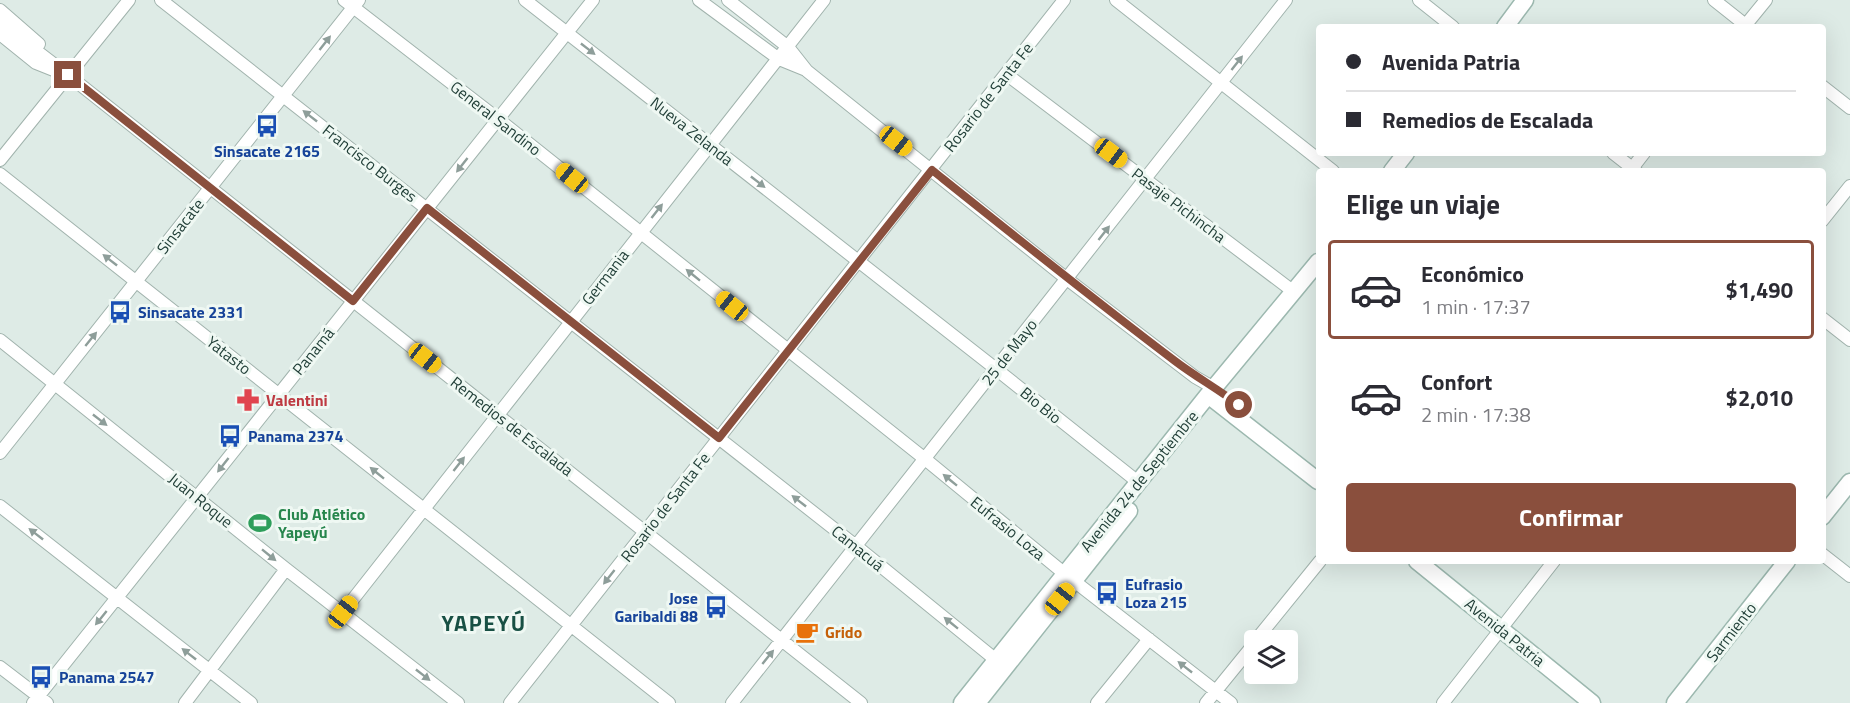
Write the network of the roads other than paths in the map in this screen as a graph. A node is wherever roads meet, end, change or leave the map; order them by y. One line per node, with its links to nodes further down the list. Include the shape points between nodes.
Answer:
1 (129, 0): 28 (street)
2 (161, 0): 31 (street, Francisco Burges)
3 (525, 0): 22 (street, Nueva Zelanda)
4 (593, 0): 22 (street, Panamá)
5 (699, 0): 25 (street)
6 (728, 0): 24 (street)
7 (824, 0): 24 (street, Germania)
8 (1064, 0): 27 (street, Rosario de Santa Fe)
9 (1116, 0): 29 (street)
10 (1286, 0): 29 (street, 25 de Mayo, one-way to 10)
11 (1419, 0): 18 (street)
12 (1526, 0): 19 (main road)
13 (1714, 0): 20 (street)
14 (1766, 0): 21 (street)
15 (352, 2): 31 (street, Sinsacate, one-way to 15); 33 (street, General Sandino)
16 (0, 10): 28 (street, Remedios de Escalada)
17 (0, 23): 28 (street, Remedios de Escalada)
18 (1449, 24)
19 (1507, 24)
20 (1744, 24)
21 (1748, 24)
22 (567, 33): 33 (street, Panamá); 34 (street, Nueva Zelanda, one-way to 34)
23 (0, 34): 28 (street, Remedios de Escalada, via 36,63)
24 (788, 47): 25 (street, Germania); 26 (street)
25 (778, 59): 26 (street); 34 (street, Germania)
26 (807, 71): 41 (street)
27 (1006, 74): 41 (street, Rosario de Santa Fe); 43 (street, Pasaje Pichincha)
28 (68, 75): 37 (street); 45 (street, Remedios de Escalada)
29 (1221, 84): 38 (street); 43 (street, 25 de Mayo)
30 (1826, 89): 32 (street)
31 (284, 95): 45 (street, Sinsacate); 46 (street, Francisco Burges, one-way to 31)
32 (1850, 108)
33 (498, 119): 46 (street, Panamá, one-way to 46); 48 (street, General Sandino)
34 (709, 144): 48 (street, Germania, one-way to 34); 49 (street, Nueva Zelanda, one-way to 49)
35 (1404, 156): 39 (main road)
36 (1616, 156): 40 (street)
37 (0, 160)
38 (1329, 168)
39 (1394, 168)
40 (1630, 168)
41 (932, 170): 49 (street, Rosario de Santa Fe); 51 (street)
42 (0, 174): 52 (street, Yatasto, one-way to 42)
43 (1146, 180): 51 (street, 25 de Mayo, one-way to 43); 53 (street, Pasaje Pichincha)
44 (1850, 186): 47 (street)
45 (210, 188): 52 (street, Sinsacate); 54 (street, Remedios de Escalada)
46 (427, 208): 54 (street, Panamá); 55 (street, Francisco Burges)
47 (1826, 216)
48 (640, 232): 55 (street, Germania); 59 (street, General Sandino, one-way to 48)
49 (858, 261): 59 (street, Rosario de Santa Fe); 60 (street, Bio Bio)
50 (1316, 264): 53 (main road, Avenida 24 de Septiembre)
51 (1067, 279): 60 (street, 25 de Mayo); 63 (street, via 1195,377)
52 (137, 282): 61 (street, Sinsacate, one-way to 52); 62 (street, Yatasto)
53 (1294, 292): 63 (main road, Avenida 24 de Septiembre)
54 (353, 301): 62 (street, Panamá); 64 (street, Remedios de Escalada)
55 (570, 321): 64 (street, Germania); 65 (street, Francisco Burges)
56 (1826, 321): 58 (street)
57 (0, 340): 61 (street, Juan Roque)
58 (1850, 340)
59 (788, 350): 65 (street, Rosario de Santa Fe); 67 (street, Eufrasio Loza)
60 (996, 369): 67 (street, 25 de Mayo); 70 (street, Bio Bio)
61 (54, 384): 66 (street, Sinsacate); 72 (street, Juan Roque, one-way to 72)
62 (278, 394): 72 (street, Panamá, one-way to 72); 74 (street, Yatasto, one-way to 62)
63 (1213, 398): 68 (main road); 69 (main road); 70 (main road, Avenida 24 de Septiembre); 86 (main road, Avenida 24 de Septiembre)
64 (498, 415): 74 (street, Germania, one-way to 64); 76 (street, Remedios de Escalada)
65 (719, 438): 76 (street, Rosario de Santa Fe); 77 (street, Camacuá, one-way to 65)
66 (0, 453)
67 (925, 459): 77 (street, 25 de Mayo); 86 (street, Eufrasio Loza, one-way to 67)
68 (1316, 468)
69 (1316, 479)
70 (1138, 482): 86 (main road, Avenida 24 de Septiembre)
71 (1850, 482): 75 (main road)
72 (197, 497): 84 (street, Juan Roque, one-way to 84); 87 (street, Panamá)
73 (0, 506): 87 (street, one-way to 73)
74 (423, 510): 88 (street, Germania); 89 (street, Yatasto)
75 (1826, 512)
76 (646, 531): 89 (street, Rosario de Santa Fe, one-way to 89); 92 (street, Remedios de Escalada)
77 (856, 546): 92 (street, 25 de Mayo); 95 (street, Camacuá, one-way to 77)
78 (1826, 557): 85 (street)
79 (1318, 564): 91 (street)
80 (1421, 564): 90 (main road, Avenida Patria)
81 (1437, 564): 90 (main road, Avenida Patria)
82 (1552, 564): 90 (street)
83 (1785, 564): 115 (main road, Sarmiento)
84 (286, 569): 88 (street, Juan Roque); 97 (street)
85 (1850, 576)
86 (1070, 578): 93 (street, Eufrasio Loza); 95 (main road, Avenida 24 de Septiembre); 108 (main road, Avenida 24 de Septiembre)
87 (117, 598): 97 (street, one-way to 87); 99 (street, Panamá, one-way to 99)
88 (343, 612): 102 (street, Juan Roque, one-way to 102)
89 (571, 625): 103 (street, Rosario de Santa Fe); 104 (street, Yatasto)
90 (1504, 625): 112 (street); 113 (main road, Avenida Patria); 114 (main road, Avenida Patria)
91 (1265, 630)
92 (783, 639): 105 (street, 25 de Mayo, one-way to 92); 106 (street, Remedios de Escalada)
93 (1149, 639): 98 (street, Eufrasio Loza, one-way to 93); 109 (street)
94 (1244, 656): 98 (street)
95 (996, 660): 107 (main road, Avenida 24 de Septiembre)
96 (0, 667): 99 (street)
97 (210, 671): 100 (street); 101 (street)
98 (1216, 691): 110 (street); 111 (street, Eufrasio Loza)
99 (40, 701)
100 (185, 703)
101 (252, 703)
102 (458, 703)
103 (510, 703)
104 (669, 703)
105 (732, 703)
106 (861, 703)
107 (962, 703)
108 (977, 703)
109 (1097, 703)
110 (1206, 703)
111 (1231, 703)
112 (1443, 703)
113 (1592, 703)
114 (1607, 703)
115 (1675, 703)

